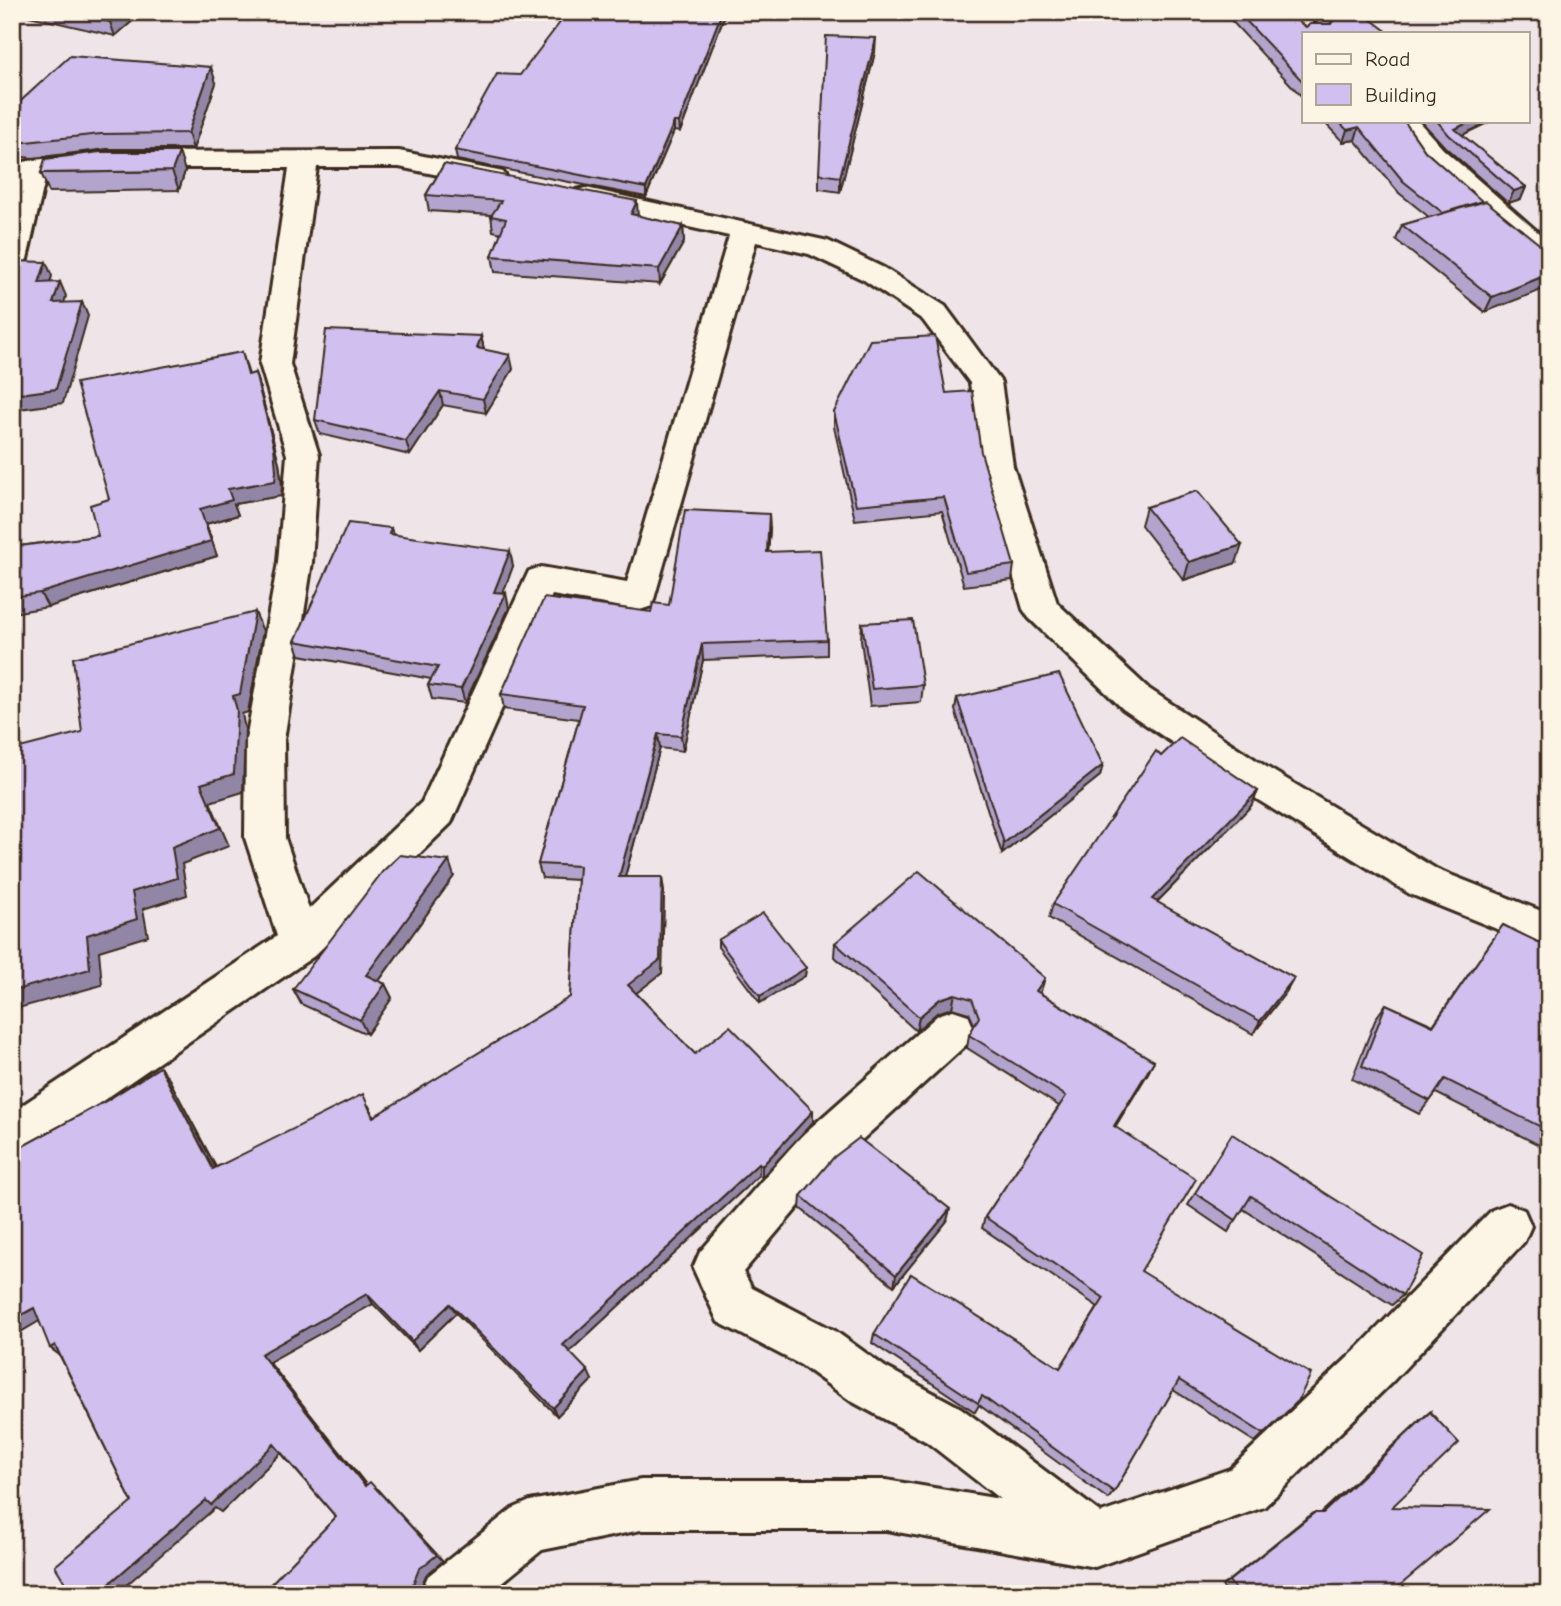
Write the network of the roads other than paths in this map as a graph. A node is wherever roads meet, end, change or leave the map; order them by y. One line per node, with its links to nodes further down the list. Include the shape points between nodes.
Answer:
1 (1281, 12): 2 (street)
2 (1312, 32)
3 (1405, 122): 8 (street, via 1433,155)
4 (304, 160): 5 (street, via 399,159); 9 (street, via 107,159 34,168); 11 (street, via 275,364 303,455 295,562 265,740 265,838)
5 (524, 184)
6 (562, 191): 7 (street)
7 (745, 230): 10 (street, via 818,247 874,274 934,313 985,382 997,466 1041,609 1136,699 1255,779 1424,882); 11 (street, via 640,597 541,580 437,813)
8 (1549, 258)
9 (12, 259)
10 (1549, 932)
11 (300, 943): 13 (street)
12 (953, 1029): 15 (street, via 814,1153 716,1268 735,1305 818,1348 868,1384 944,1425)
13 (12, 1137)
14 (1508, 1226): 15 (street, via 1375,1365 1246,1489)
15 (1096, 1541): 16 (street, via 886,1505 641,1505 530,1527)
16 (446, 1594)

